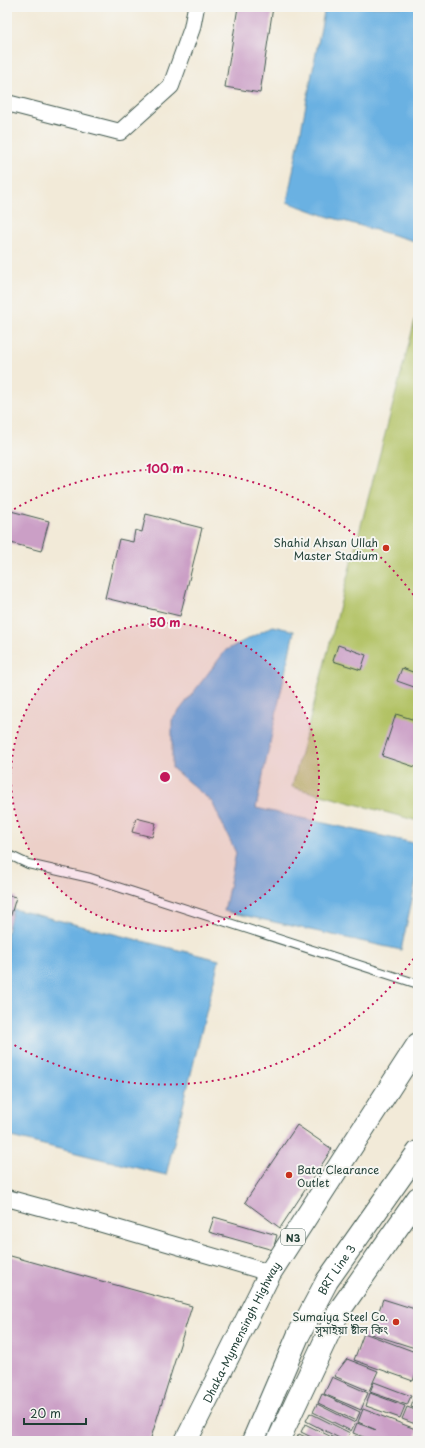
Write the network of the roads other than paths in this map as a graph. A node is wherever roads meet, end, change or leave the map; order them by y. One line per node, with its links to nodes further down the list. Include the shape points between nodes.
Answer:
1 (196, 7): 2 (street, via 192,28 171,86 120,132)
2 (7, 103)
3 (7, 854): 4 (lane, via 28,864 90,878)
4 (418, 984)
5 (418, 1044): 9 (highway, Dhaka-Mymensingh Highway / N3)
6 (418, 1152): 11 (highway, BRT Line 3, via 327,1281 298,1336)
7 (7, 1198): 9 (street)
8 (418, 1198): 12 (highway, via 339,1312)
9 (270, 1273): 10 (highway, Dhaka-Mymensingh Highway / N3)
10 (186, 1441)
11 (253, 1441)
12 (278, 1441)

